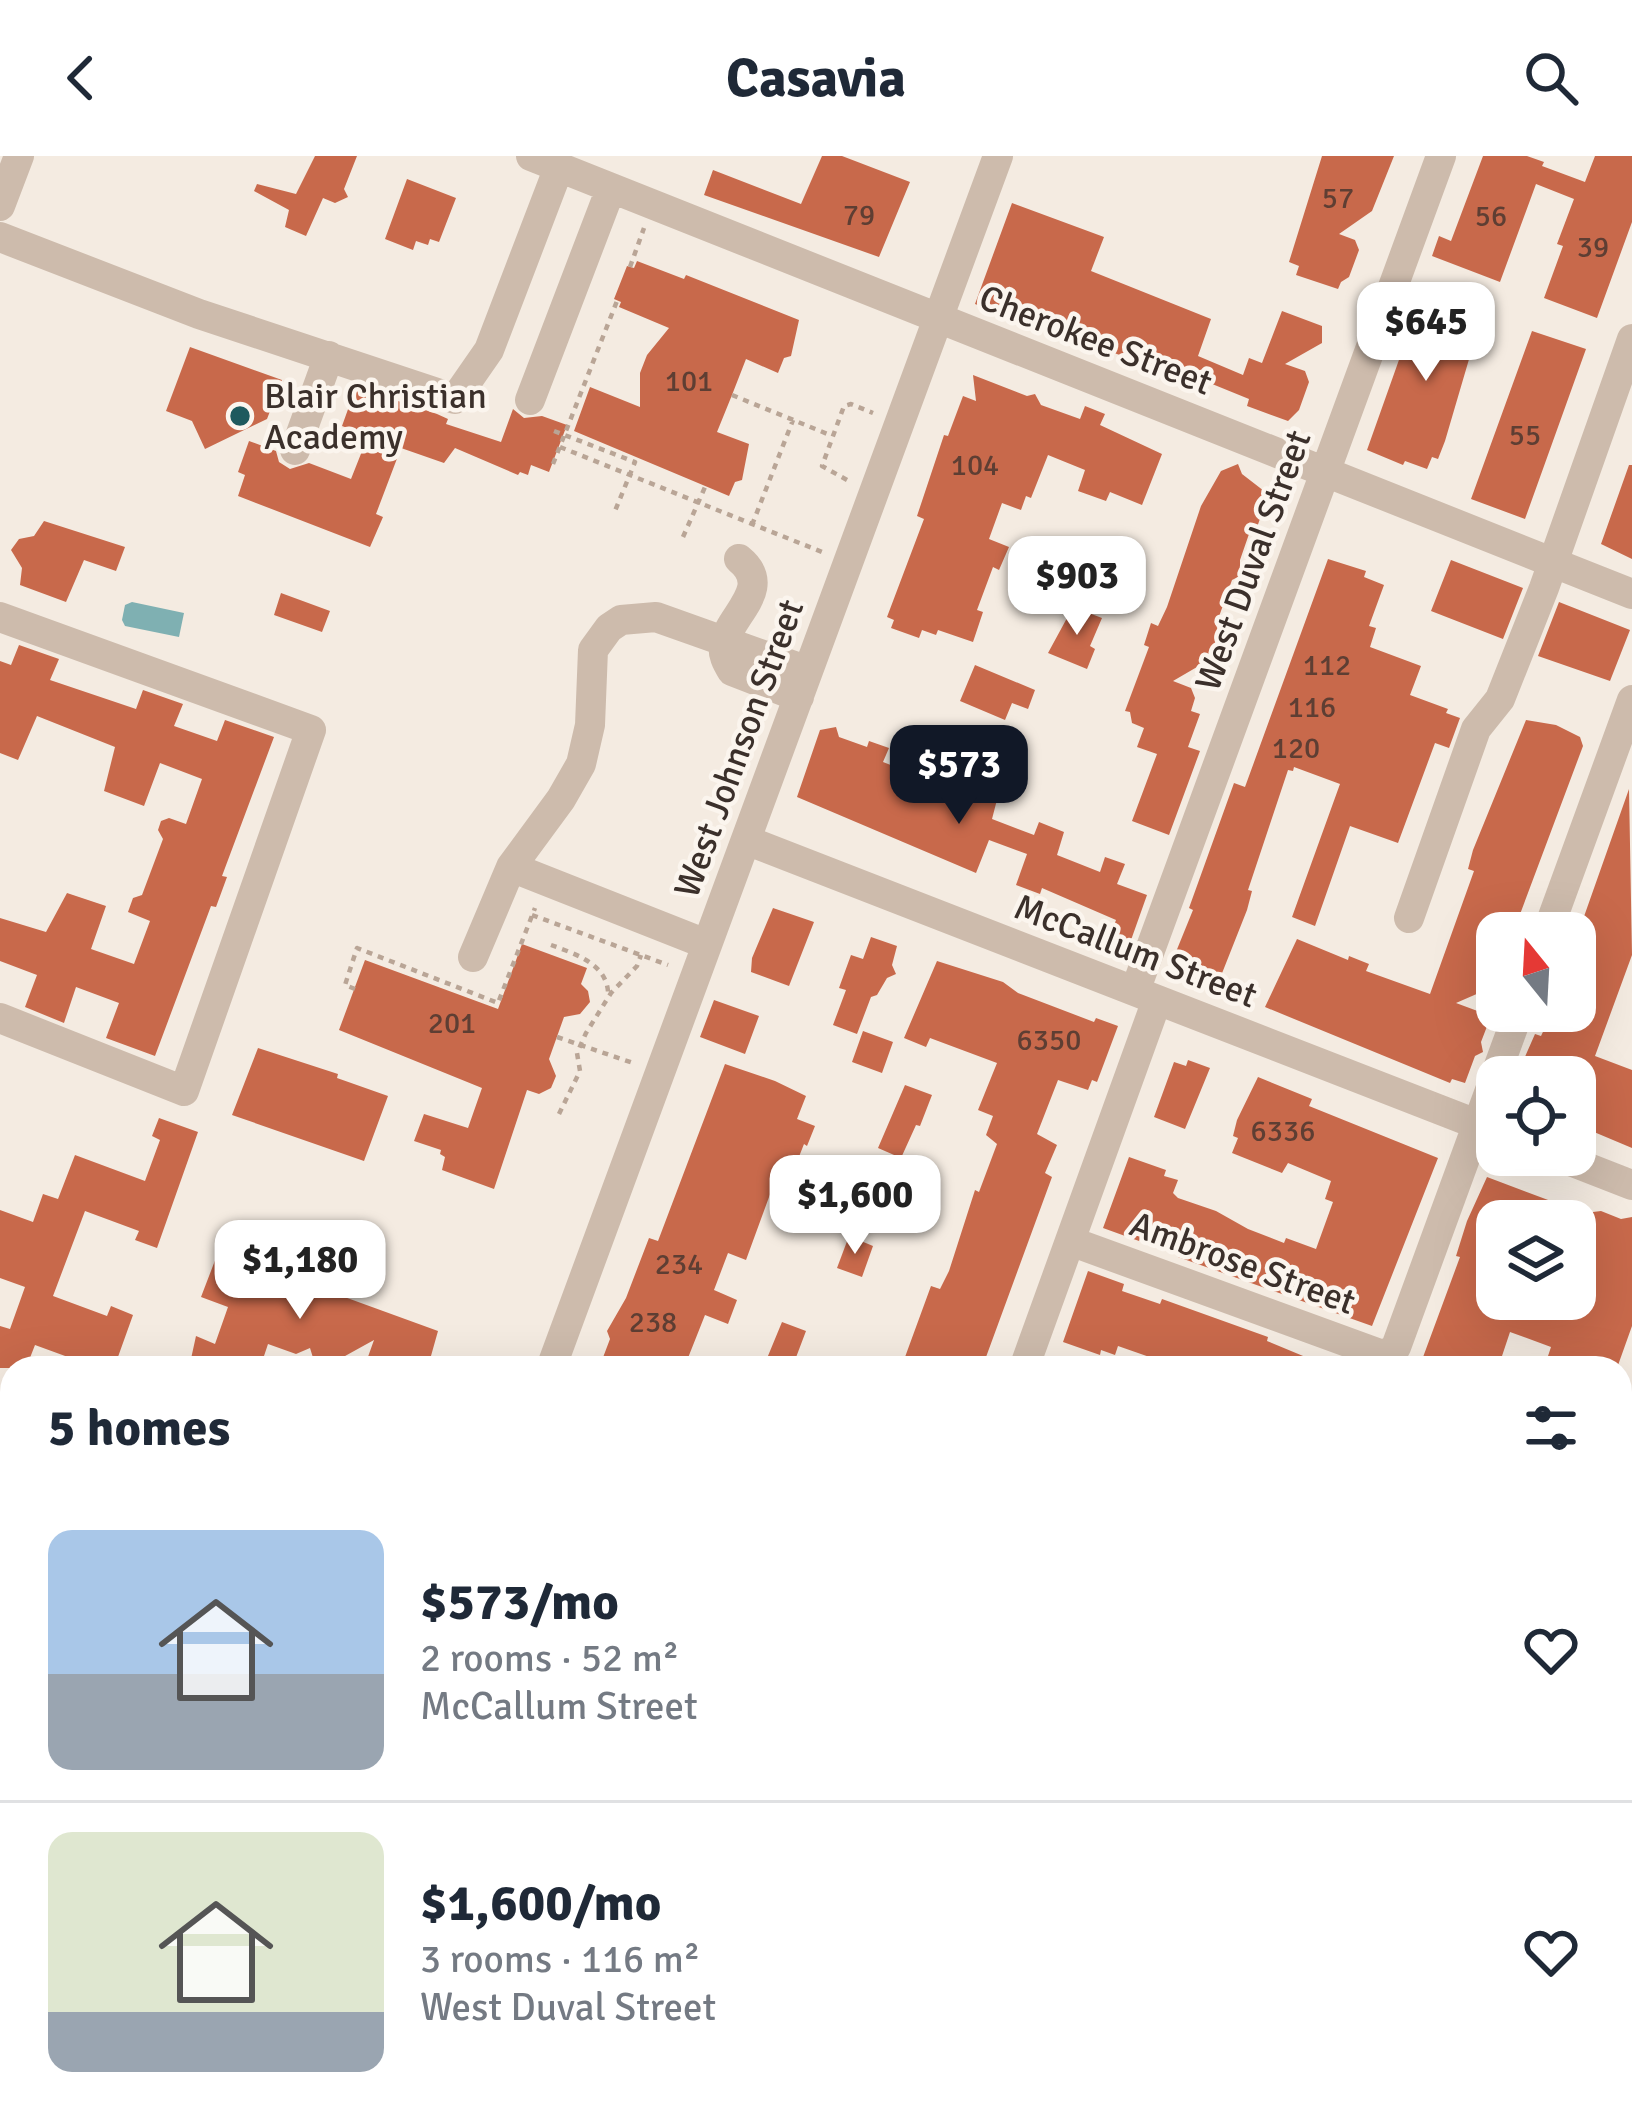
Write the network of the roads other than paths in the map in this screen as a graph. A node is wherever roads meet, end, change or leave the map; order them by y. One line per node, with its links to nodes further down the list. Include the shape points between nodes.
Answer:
1 (19, 156): 6 (street)
2 (998, 156): 8 (street, West Johnson Street)
3 (1441, 156): 13 (street, West Duval Street)
4 (545, 162): 5 (street, Cherokee Street); 10 (street, via 489,350 455,399)
5 (611, 188): 8 (street, Cherokee Street); 11 (street)
6 (0, 206)
7 (0, 237): 10 (street)
8 (938, 319): 13 (street, Cherokee Street); 19 (street, West Johnson Street)
9 (1632, 339): 15 (street)
10 (329, 356): 12 (street)
11 (530, 400)
12 (295, 450)
13 (1326, 471): 15 (street, Cherokee Street); 27 (street, West Duval Street)
14 (740, 559): 18 (street, via 753,585)
15 (1551, 561): 16 (street, Cherokee Street); 24 (street, via 1500,699 1476,729)
16 (1632, 594)
17 (0, 617): 28 (street, via 311,730 184,1091)
18 (724, 641): 19 (street); 22 (street, via 656,617 621,620 599,639 581,764)
19 (803, 684): 21 (street, West Johnson Street)
20 (1632, 700): 23 (street)
21 (746, 840): 25 (street, West Johnson Street); 27 (street, McCallum Street)
22 (511, 867): 25 (street); 26 (street)
23 (1555, 912)
24 (1409, 918)
25 (706, 944): 34 (street, West Johnson Street)
26 (473, 957)
27 (1146, 995): 29 (street, McCallum Street); 33 (street, West Duval Street)
28 (0, 1018)
29 (1476, 1125)
30 (1476, 1155): 33 (street, Ambrose Street, via 1389,1353)
31 (1596, 1171): 32 (street)
32 (1632, 1185)
33 (1070, 1241): 35 (street, West Duval Street)
34 (555, 1356)
35 (1028, 1356)

